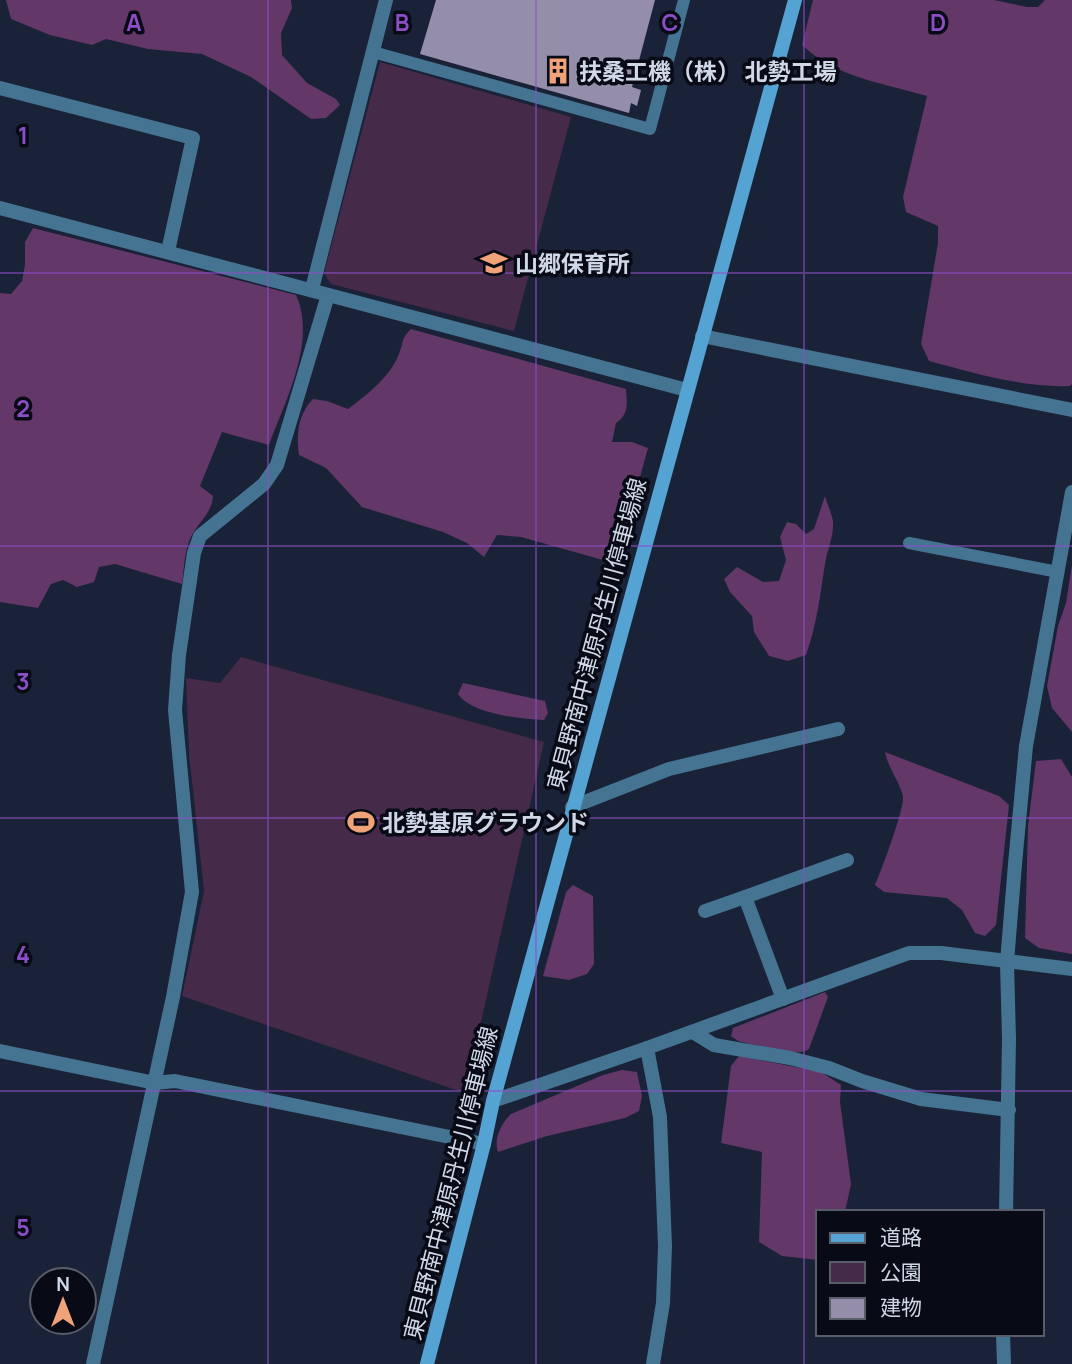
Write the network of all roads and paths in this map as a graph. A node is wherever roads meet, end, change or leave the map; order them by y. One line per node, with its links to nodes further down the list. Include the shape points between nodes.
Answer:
1 (386, 0): 4 (street)
2 (684, 0): 4 (lane, via 650,129)
3 (795, 0): 10 (main road, 東貝野南中津原丹生川停車場線)
4 (373, 52): 8 (street)
5 (0, 88): 7 (street, via 193,138)
6 (0, 208): 7 (street)
7 (169, 251): 8 (street)
8 (312, 289): 9 (street)
9 (328, 295): 11 (street); 28 (street, via 277,465 264,484 200,536 194,552 175,710 192,892)
10 (702, 336): 11 (main road, 東貝野南中津原丹生川停車場線); 12 (street)
11 (687, 390): 18 (main road, 東貝野南中津原丹生川停車場線)
12 (1072, 410)
13 (1072, 492): 14 (street)
14 (1070, 512): 16 (street)
15 (909, 542): 16 (lane)
16 (1058, 572): 22 (street, via 1026,746)
17 (838, 729): 18 (street, via 668,769)
18 (572, 807): 29 (main road, 東貝野南中津原丹生川停車場線)
19 (847, 860): 20 (street)
20 (745, 897): 21 (street); 24 (street)
21 (705, 911)
22 (1007, 962): 23 (street); 24 (street, via 909,953); 30 (street)
23 (1072, 969)
24 (783, 999): 25 (street)
25 (692, 1032): 26 (street); 30 (street, via 714,1045 790,1058 921,1099)
26 (647, 1048): 29 (street); 36 (street, via 660,1117 665,1246 663,1303)
27 (0, 1051): 28 (street)
28 (155, 1083): 31 (street, via 175,1081); 34 (street)
29 (493, 1101): 31 (main road, 東貝野南中津原丹生川停車場線)
30 (1009, 1110): 32 (street)
31 (484, 1144): 35 (main road, 東貝野南中津原丹生川停車場線)
32 (1006, 1210)
33 (1003, 1336): 37 (street)
34 (93, 1364)
35 (427, 1364)
36 (653, 1364)
37 (1004, 1364)

